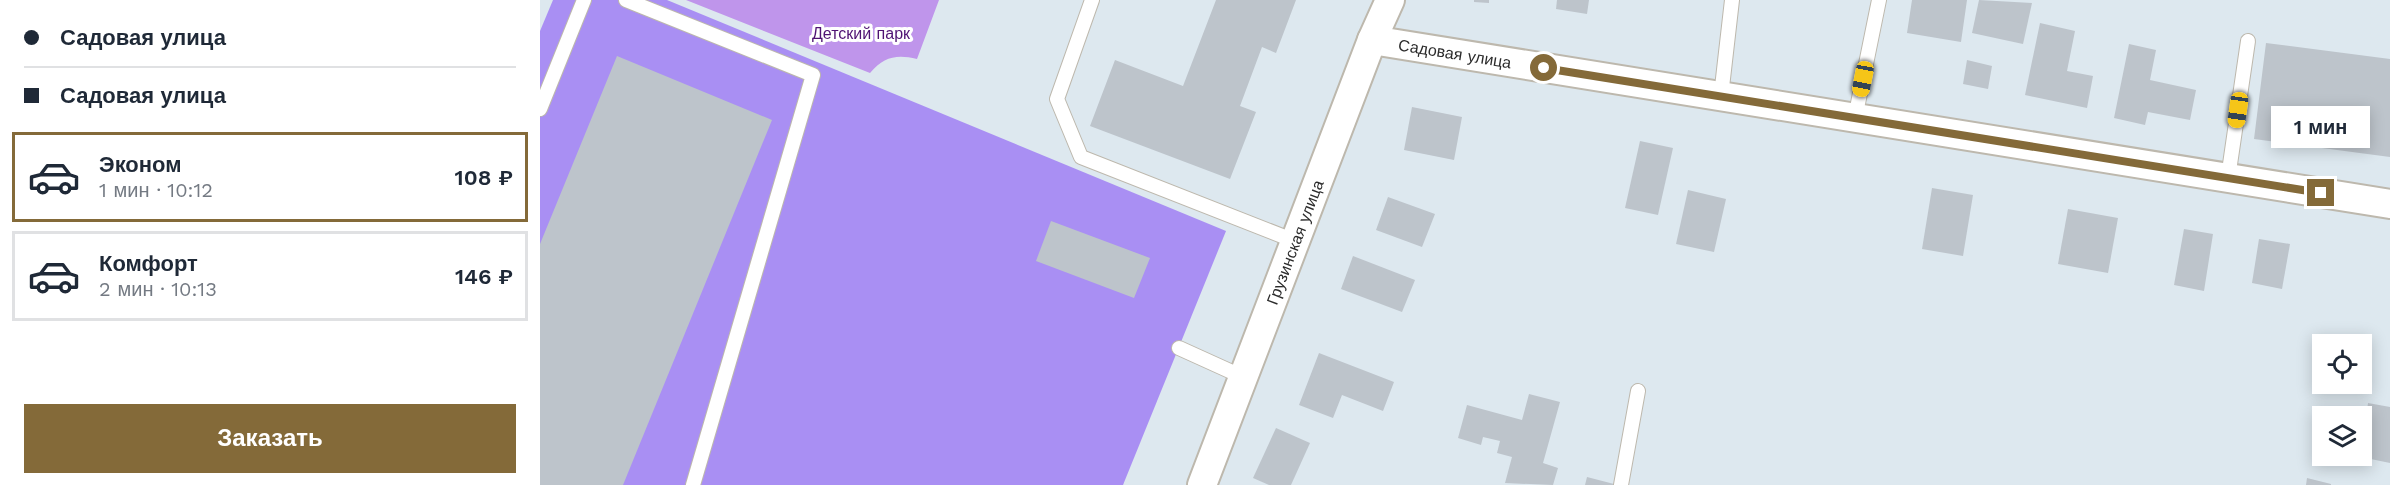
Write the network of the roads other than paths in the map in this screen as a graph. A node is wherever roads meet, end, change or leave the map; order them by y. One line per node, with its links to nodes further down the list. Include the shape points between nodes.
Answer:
1 (585, 0): 10 (lane)
2 (626, 0): 18 (lane, via 813,75)
3 (1092, 0): 14 (lane, via 1057,99 1081,158)
4 (1390, 0): 7 (street, Грузинская улица)
5 (1732, 0): 9 (lane)
6 (1879, 0): 11 (lane)
7 (1372, 40): 9 (street, Садовая улица); 14 (street, Грузинская улица)
8 (2248, 41): 12 (lane)
9 (1721, 96): 11 (street, Садовая улица)
10 (540, 109)
11 (1855, 118): 12 (street, Садовая улица)
12 (2228, 178): 13 (street, Садовая улица)
13 (2390, 204)
14 (1295, 241): 16 (street, Грузинская улица)
15 (1179, 348): 16 (lane)
16 (1243, 377): 19 (street, Грузинская улица)
17 (1638, 391): 20 (lane)
18 (693, 485)
19 (1202, 485)
20 (1621, 485)

